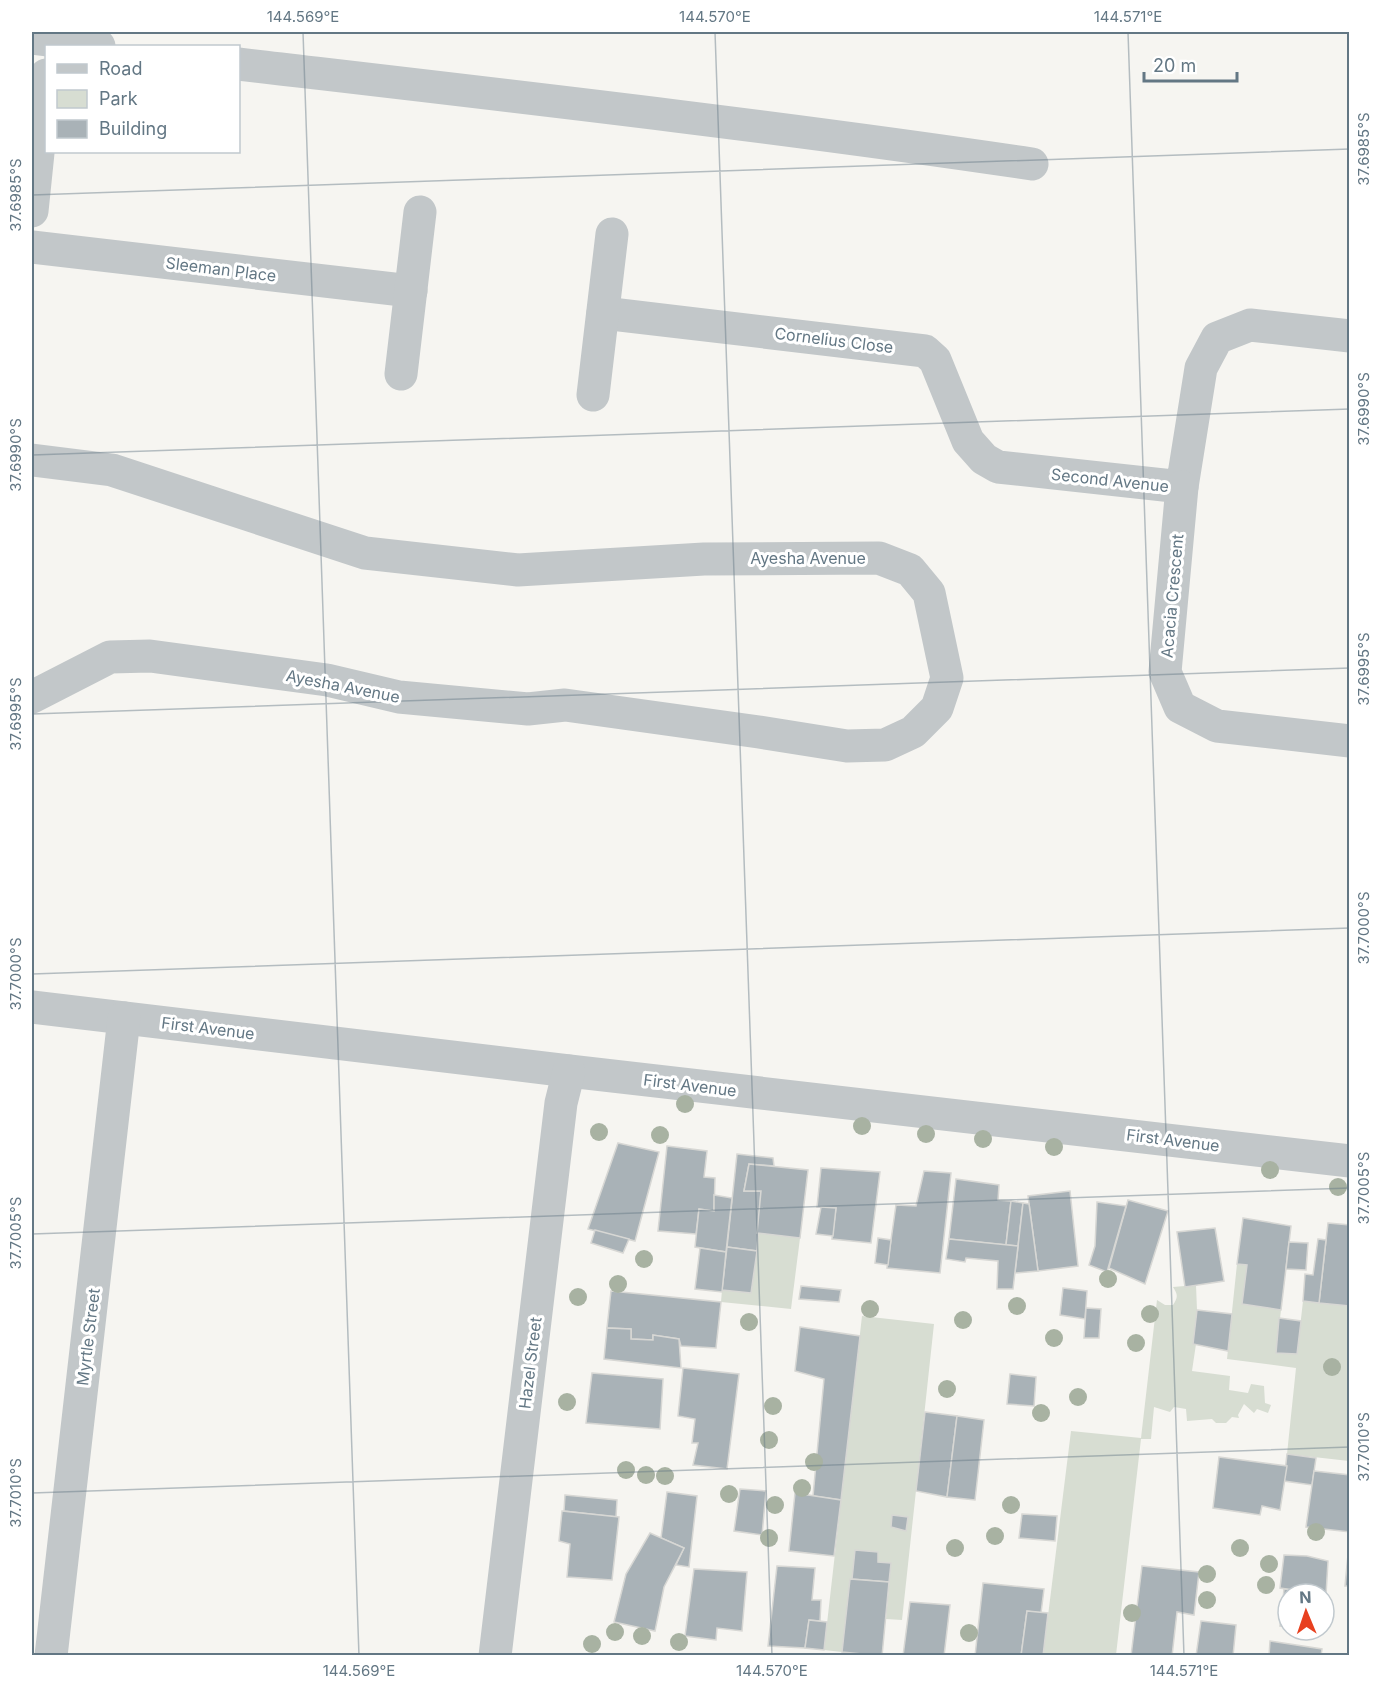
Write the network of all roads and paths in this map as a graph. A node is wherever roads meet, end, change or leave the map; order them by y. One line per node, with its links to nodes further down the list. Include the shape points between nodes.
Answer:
1 (46, 39): 2 (street)
2 (91, 45)
3 (240, 64): 5 (street, via 887,142)
4 (45, 85): 6 (street)
5 (1032, 164)
6 (32, 211)
7 (420, 212): 10 (street)
8 (612, 234): 11 (street)
9 (32, 247): 10 (street, Sleeman Place)
10 (411, 291): 13 (street)
11 (603, 313): 14 (street); 16 (street, Cornelius Close, via 925,351 935,360 968,441 984,459)
12 (1350, 336): 17 (street, Second Avenue, via 1250,325 1217,338 1201,368)
13 (401, 374)
14 (593, 395)
15 (32, 460): 18 (street, Ayesha Avenue, via 112,470 365,553 518,570 704,559 879,558 910,570 928,593 947,678 937,708 913,732 885,745 847,746 565,705 528,709 399,698 327,680 150,656 110,657)
16 (998, 467): 17 (street, Second Avenue)
17 (1182, 488): 19 (street, Acacia Crescent, via 1165,672 1180,706 1217,726)
18 (32, 697)
19 (1350, 741)
20 (32, 1007): 21 (street, First Avenue)
21 (124, 1017): 22 (street, First Avenue); 24 (street, Myrtle Street)
22 (569, 1071): 23 (street, First Avenue); 25 (street, Hazel Street, via 561,1103)
23 (1350, 1161)
24 (51, 1656)
25 (495, 1656)

